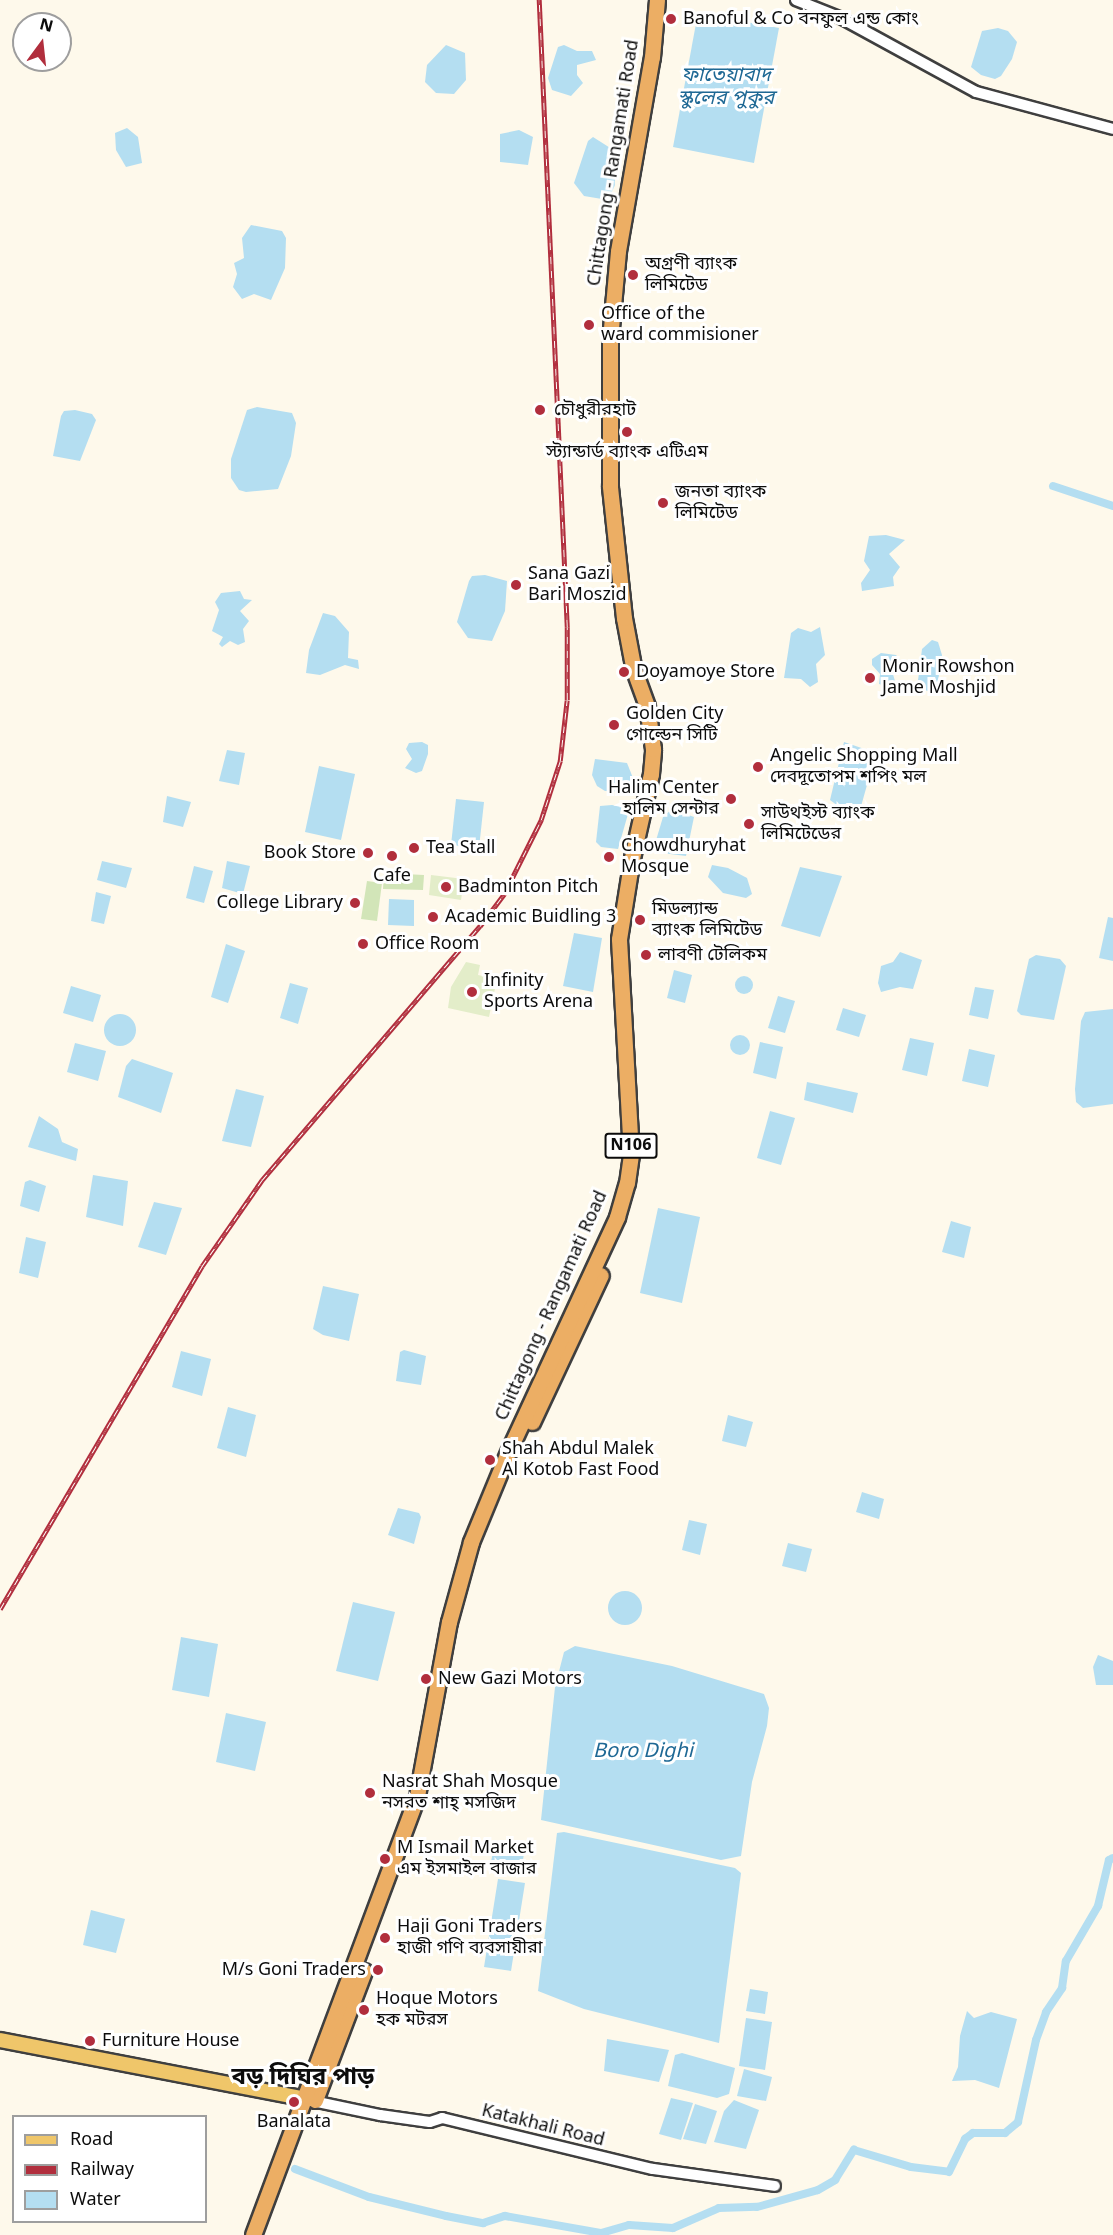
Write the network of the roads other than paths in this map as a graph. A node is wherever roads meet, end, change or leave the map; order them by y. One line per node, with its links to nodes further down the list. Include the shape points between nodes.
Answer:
1 (657, 0): 5 (highway, Chittagong - Rangamati Road / N106, via 652,57 618,251 610,339 610,486 624,618 634,671 647,706 653,764 619,939)
2 (662, 0): 5 (highway, Chittagong - Rangamati Road / N106, via 621,284 616,406 626,573 660,758 627,942 638,1108)
3 (796, 0): 4 (street, via 839,17 976,92)
4 (1113, 129)
5 (631, 1184): 7 (highway, Chittagong - Rangamati Road / N106, via 471,1542 447,1631 417,1796)
6 (0, 2040): 7 (main road)
7 (310, 2100): 8 (street, Katakhali Road, via 430,2122 442,2118 653,2169); 9 (highway, Chittagong - Rangamati Road / N106); 10 (highway, Chittagong - Rangamati Road / N106)
8 (775, 2186)
9 (254, 2235)
10 (262, 2235)

